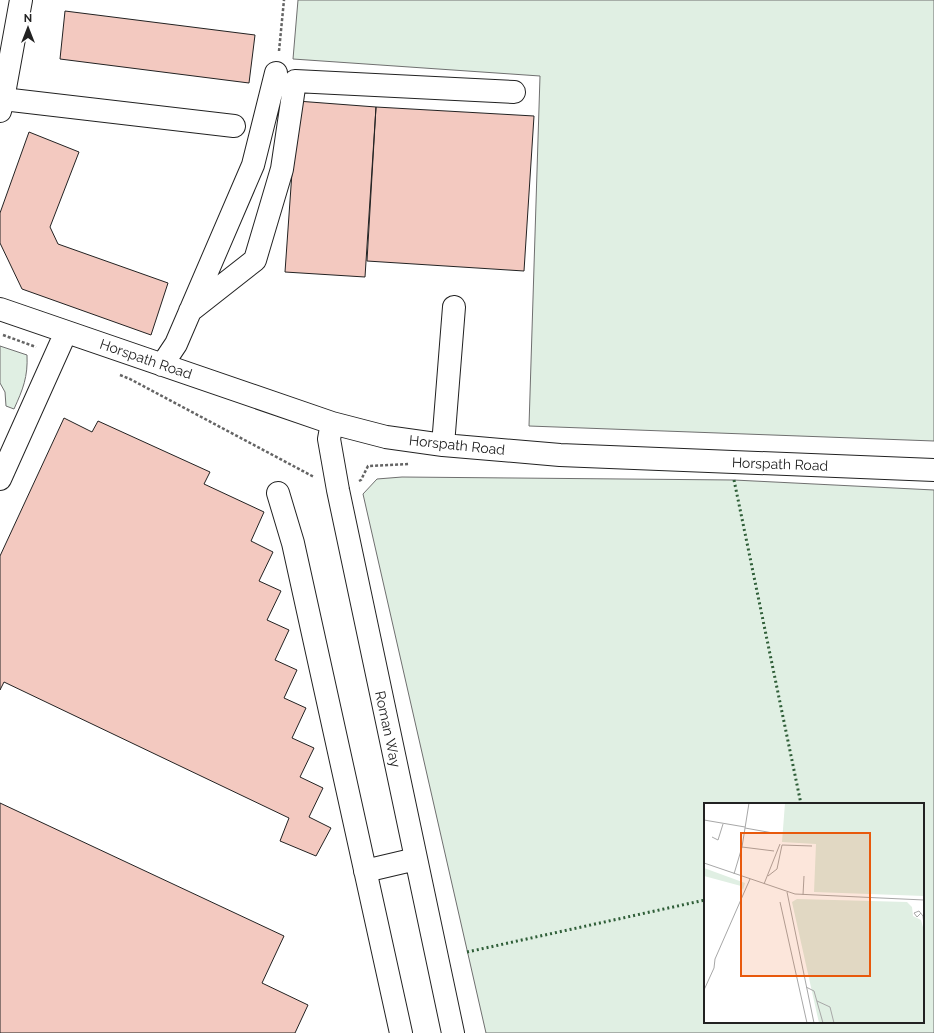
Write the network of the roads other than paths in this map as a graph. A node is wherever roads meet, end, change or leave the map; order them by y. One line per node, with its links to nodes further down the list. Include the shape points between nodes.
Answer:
1 (21, 0): 4 (street)
2 (276, 73): 8 (street, via 253,165)
3 (514, 92): 8 (street, via 295,81 282,168 255,260)
4 (2, 105): 5 (street)
5 (234, 126)
6 (454, 307): 12 (street)
7 (0, 309): 9 (street, Horspath Road)
8 (190, 311): 10 (street, via 176,344)
9 (66, 332): 10 (street, Horspath Road); 14 (street)
10 (162, 365): 11 (street, Horspath Road)
11 (332, 423): 12 (street, Horspath Road, via 386,436); 16 (street, Roman Way, via 329,439 335,475)
12 (443, 445): 13 (street, Horspath Road, via 560,455)
13 (934, 470)
14 (0, 479)
15 (278, 493): 17 (street, via 293,543)
16 (416, 859): 17 (street); 19 (street, Roman Way)
17 (365, 871): 18 (street)
18 (401, 1033)
19 (453, 1033)

